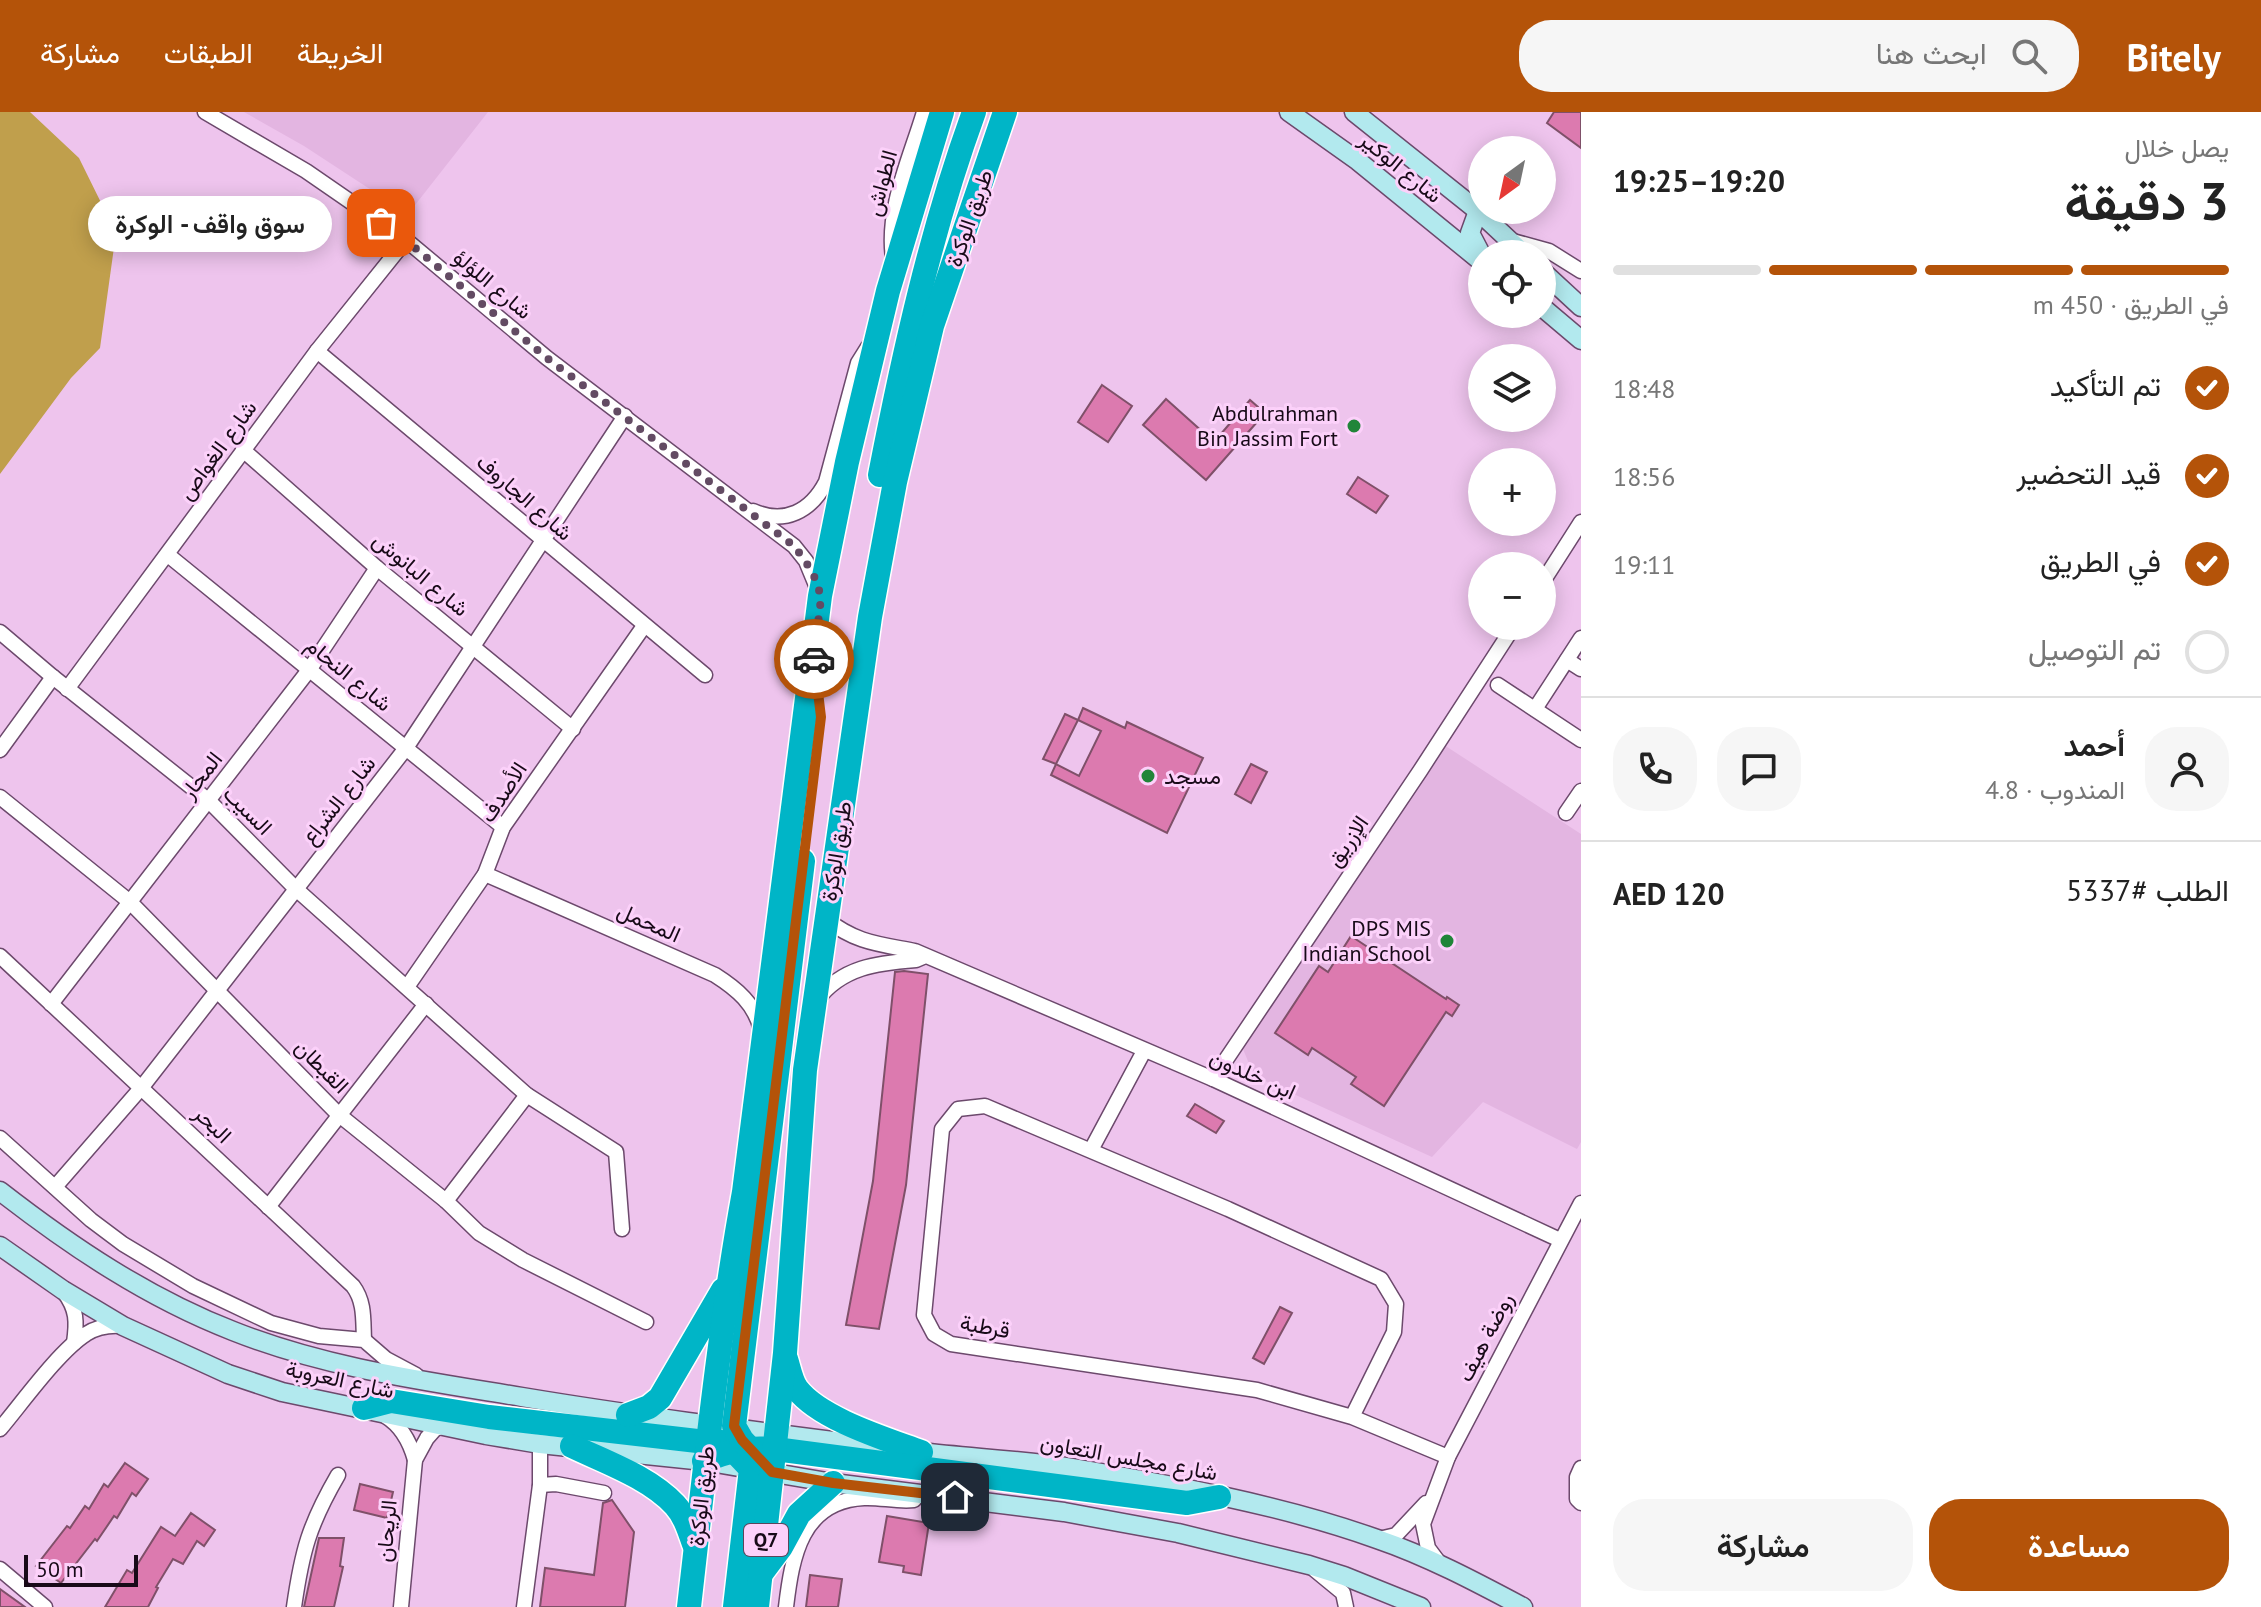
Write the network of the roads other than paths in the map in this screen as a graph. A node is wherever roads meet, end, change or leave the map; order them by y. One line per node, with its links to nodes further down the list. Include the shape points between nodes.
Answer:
1 (205, 112): 10 (street, شارع اللؤلؤ, via 306,171)
2 (924, 112): 14 (street, الطواش, via 892,214)
3 (942, 112): 14 (highway, طريق الوكرة)
4 (974, 112): 31 (highway, via 941,210 899,377 869,529)
5 (1005, 112): 31 (highway, طريق الوكرة, via 932,326)
6 (1289, 112): 12 (street, شارع الوكير)
7 (1354, 112): 8 (street, شارع الوكير)
8 (1468, 203)
9 (1492, 224): 11 (street, شارع الوكير)
10 (406, 240): 21 (street, شارع الغواص); 22 (street, شارع اللؤلؤ)
11 (1509, 240)
12 (1468, 251)
13 (1556, 255): 15 (street, شارع الوكير)
14 (894, 267): 19 (highway, طريق الوكرة)
15 (1581, 271)
16 (1556, 284): 17 (street)
17 (1581, 307)
18 (1556, 319): 20 (street)
19 (879, 329): 24 (street, شارع اللؤلؤ, via 858,363 819,496 802,511 781,517); 30 (highway, طريق الوكرة)
20 (1581, 340)
21 (317, 351): 23 (street, شارع الغواص); 26 (street, شارع الجاروف)
22 (625, 416): 24 (street, شارع اللؤلؤ); 26 (street, شارع الشراع)
23 (243, 450): 27 (street, شارع الغواص); 29 (street, شارع البانوش)
24 (742, 505): 30 (street, شارع اللؤلؤ, via 794,546)
25 (1581, 522): 28 (street)
26 (543, 542): 32 (street, شارع الجاروف); 36 (street, شارع الشراع)
27 (168, 555): 40 (street, شارع النحام); 44 (street, شارع الغواص)
28 (1556, 561)
29 (377, 568): 36 (street, شارع البانوش); 40 (street, المحار)
30 (820, 596): 37 (highway, طريق الوكرة)
31 (870, 617): 58 (highway, طريق الوكرة)
32 (644, 626): 41 (street, شارع الجاروف); 46 (street, الأصدف)
33 (0, 632): 42 (street, السيب)
34 (1581, 638): 38 (street)
35 (1505, 640): 68 (street, الإزريق)
36 (474, 648): 46 (street, شارع البانوش); 48 (street, شارع الشراع)
37 (813, 649): 66 (highway, طريق الوكرة); 97 (highway, via 821,717)
38 (1567, 660): 39 (street); 45 (street)
39 (1581, 669)
40 (309, 670): 48 (street, شارع النحام); 52 (street, المحار)
41 (705, 675)
42 (53, 677): 44 (street, السيب); 49 (street)
43 (1498, 685): 45 (street)
44 (67, 689): 52 (street, السيب)
45 (1535, 709): 47 (street)
46 (573, 729): 54 (street, الأصدف)
47 (1581, 740)
48 (406, 748): 54 (street, شارع النحام); 56 (street, شارع الشراع)
49 (0, 750)
50 (1581, 791): 53 (street)
51 (0, 797): 57 (street, القبطان)
52 (209, 801): 56 (street, السيب); 57 (street, المحار)
53 (1566, 813)
54 (503, 827): 55 (street, الأصدف)
55 (485, 874): 61 (street, الأصدف); 66 (street, المحمل, via 715,975 748,1002)
56 (296, 889): 61 (street, السيب); 62 (street, شارع الشراع)
57 (130, 902): 62 (street, القبطان); 63 (street, المحار)
58 (826, 919): 60 (street, ابن خلدون, via 865,942); 65 (highway, طريق الوكرة)
59 (0, 956): 63 (street, البحر)
60 (923, 957): 65 (street, via 850,972); 67 (street, ابن خلدون)
61 (407, 987): 64 (street, السيب)
62 (217, 991): 69 (street, شارع الشراع); 71 (street, القبطان)
63 (51, 1004): 69 (street, البحر)
64 (426, 1004): 70 (street, السيب); 71 (street)
65 (814, 1005): 88 (highway, طريق الوكرة)
66 (764, 1042): 82 (highway, طريق الوكرة)
67 (1144, 1051): 68 (street, ابن خلدون); 73 (street)
68 (1213, 1079): 80 (street, ابن خلدون)
69 (142, 1087): 74 (street, شارع الشراع); 78 (street, البحر)
70 (527, 1095): 76 (street); 79 (street, السيب, via 616,1152)
71 (338, 1114): 76 (street, القبطان); 78 (street)
72 (0, 1138): 74 (street, شارع العروبة)
73 (1091, 1150): 92 (street, قرطبة, via 1381,1279 1396,1304 1394,1332); 92 (street, قرطبة, via 985,1106 958,1109 942,1129 924,1315 934,1334 951,1344 1257,1390)
74 (55, 1187): 86 (street, شارع العروبة, via 123,1244 218,1299 271,1323 319,1336)
75 (0, 1191): 89 (street, شارع العروبة, via 94,1259 197,1316 308,1356)
76 (446, 1201): 84 (street, القبطان, via 479,1233 523,1260)
77 (1581, 1203): 80 (street, روضة هيف)
78 (268, 1207): 86 (street, البحر, via 353,1286 363,1307)
79 (622, 1229)
80 (1560, 1240): 99 (street, روضة هيف)
81 (0, 1246): 83 (street, شارع العروبة)
82 (728, 1281): 91 (highway, via 660,1398); 97 (highway, طريق الوكرة)
83 (63, 1290): 85 (street, شارع العروبة); 87 (street, via 74,1305)
84 (646, 1322)
85 (123, 1326): 87 (street, via 107,1325); 90 (street, شارع العروبة, via 255,1384)
86 (364, 1340): 89 (street, شارع العروبة, via 403,1369)
87 (74, 1343): 94 (street)
88 (785, 1353): 97 (highway, طريق الوكرة); 98 (highway, via 795,1387 812,1404 865,1432)
89 (435, 1383): 91 (street, شارع العروبة)
90 (370, 1409): 93 (street, شارع العروبة); 97 (highway, via 391,1401); 100 (street, via 402,1430)
91 (628, 1415): 97 (street, شارع العروبة)
92 (1352, 1417): 99 (street, قرطبة)
93 (444, 1426): 95 (street, شارع العروبة); 100 (street, via 427,1438)
94 (0, 1429)
95 (540, 1444): 96 (street, شارع العروبة); 104 (street)
96 (572, 1446): 97 (street, شارع العروبة); 111 (highway, via 674,1504)
97 (740, 1446): 98 (street, شارع مجلس التعاون); 103 (street); 108 (highway, via 1187,1503); 111 (highway, طريق الوكرة); 115 (highway, طريق الوكرة / Q7); 121 (highway)
98 (921, 1452): 108 (street, شارع مجلس التعاون, via 1069,1467)
99 (1448, 1457): 107 (street, روضة هيف)
100 (415, 1460): 118 (street, الريحان)
101 (1581, 1468): 109 (street)
102 (338, 1475): 117 (street, via 305,1540)
103 (833, 1483): 106 (street); 115 (highway, via 799,1514)
104 (540, 1485): 105 (street); 119 (street)
105 (604, 1493)
106 (927, 1493): 112 (street, via 1078,1514); 123 (street, via 912,1501 863,1498 837,1503 817,1516 801,1535 791,1562)
107 (1434, 1493): 110 (street, روضة هيف, via 1408,1525); 114 (street, روضة هيف, via 1423,1524 1424,1538)
108 (1219, 1497): 110 (street, شارع مجلس التعاون)
109 (1581, 1503)
110 (1379, 1539): 114 (street, شارع مجلس التعاون)
111 (696, 1550): 120 (highway, طريق الوكرة)
112 (1309, 1565): 124 (street, via 1343,1593); 125 (street)
113 (0, 1569): 116 (street)
114 (1444, 1569): 126 (street, شارع مجلس التعاون)
115 (763, 1571): 122 (highway, طريق الوكرة / Q7)
116 (45, 1607)
117 (294, 1607)
118 (401, 1607)
119 (524, 1607)
120 (689, 1607)
121 (735, 1607)
122 (757, 1607)
123 (786, 1607)
124 (1346, 1607)
125 (1421, 1607)
126 (1523, 1607)

